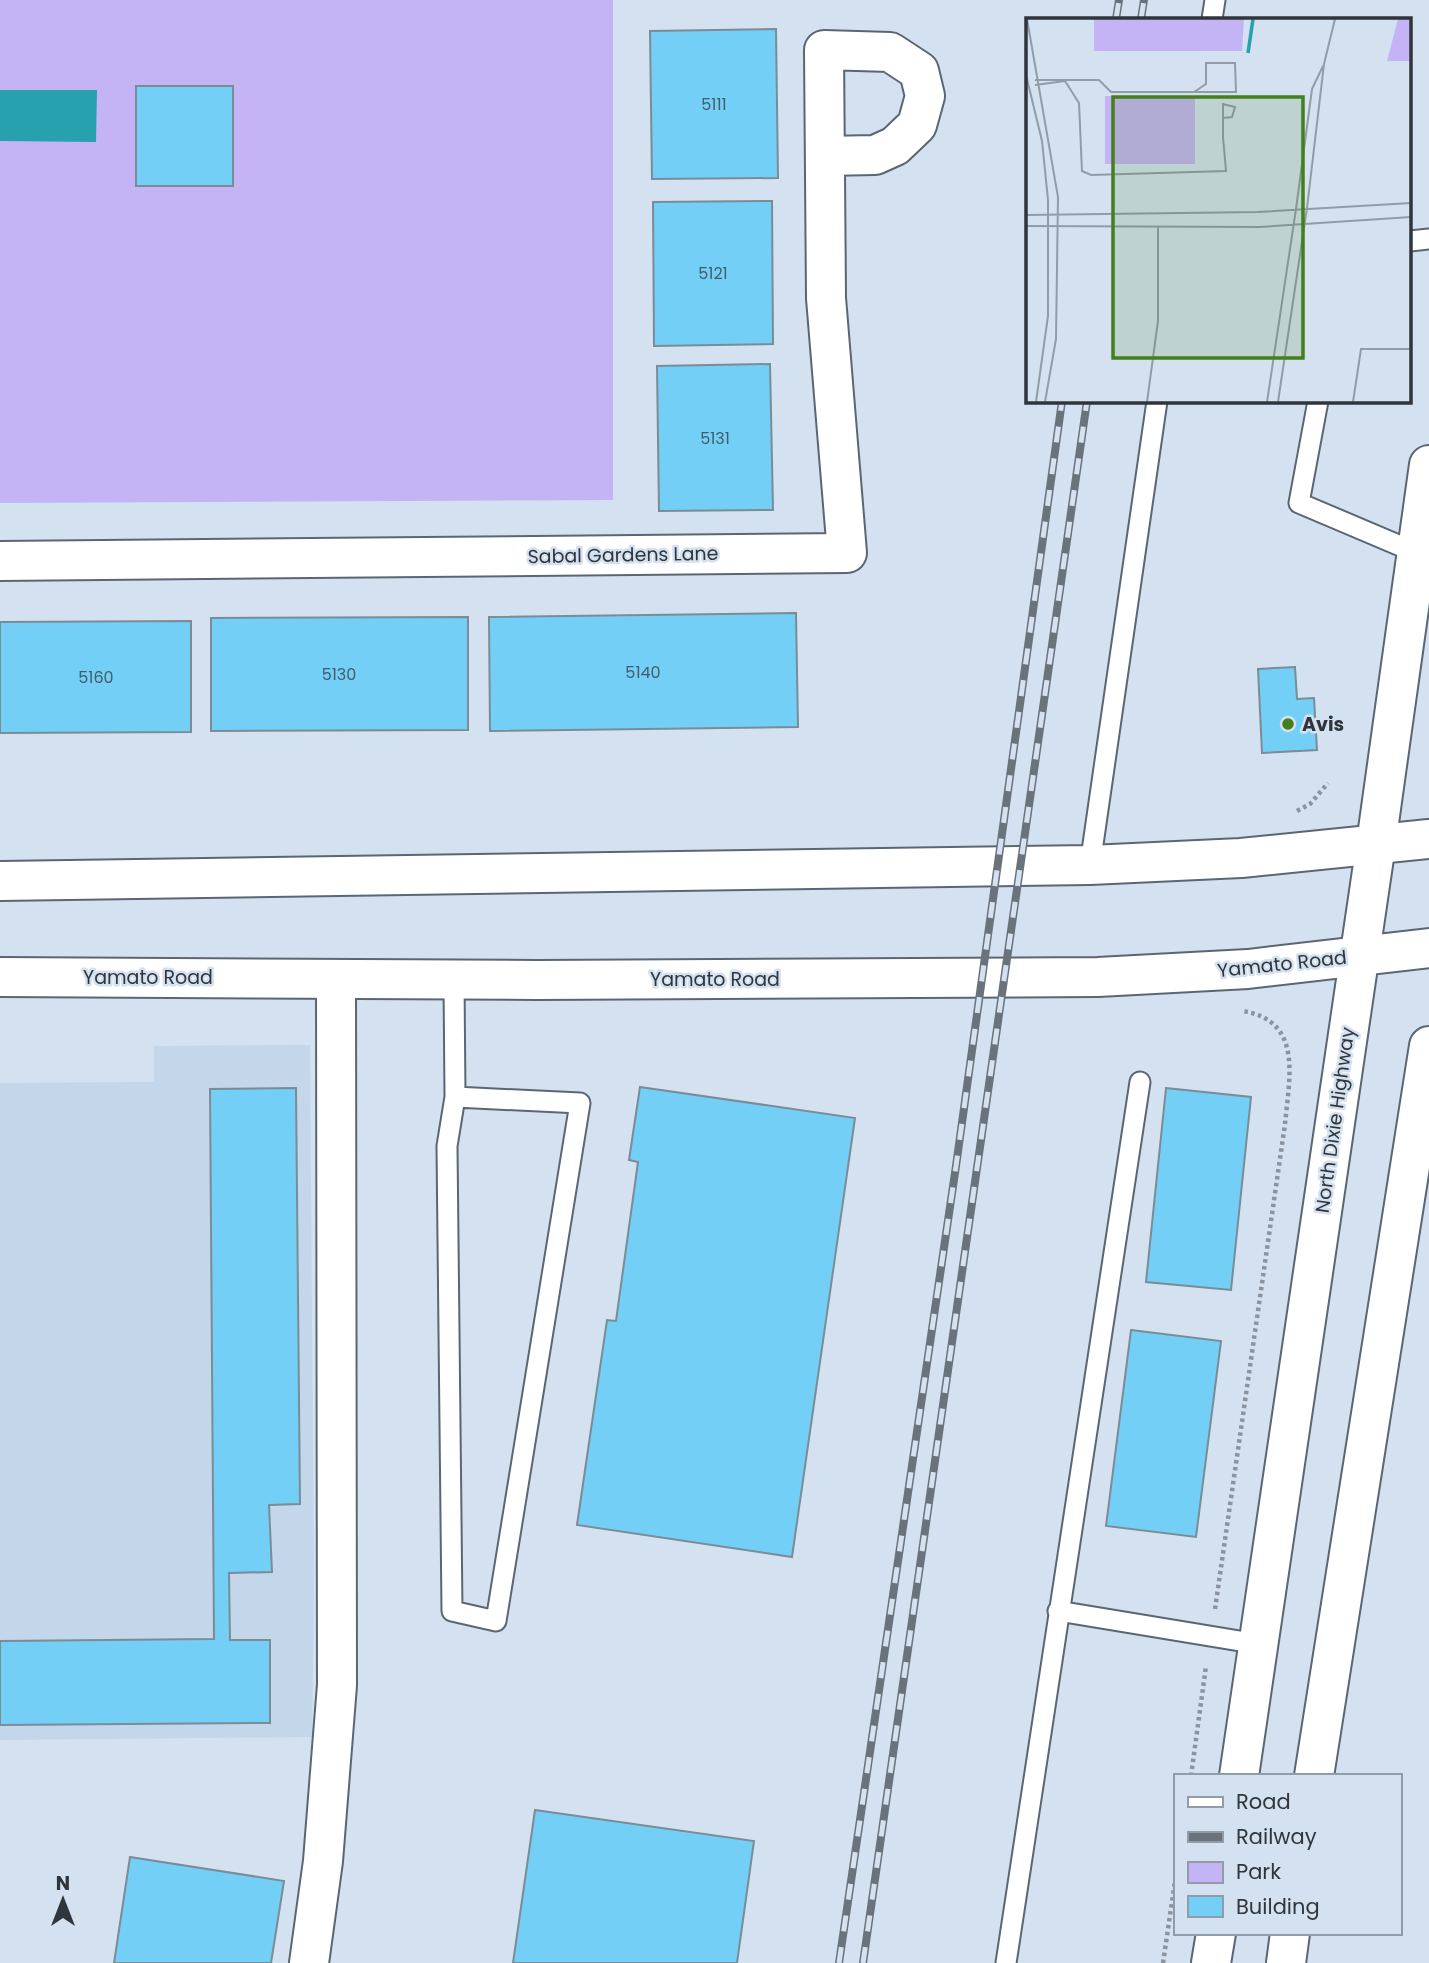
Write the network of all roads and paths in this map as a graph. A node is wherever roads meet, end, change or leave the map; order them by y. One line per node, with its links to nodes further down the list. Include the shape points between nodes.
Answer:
1 (1215, 0): 2 (lane)
2 (1212, 18)
3 (825, 156): 8 (main road, Sabal Gardens Lane, via 826,298 847,553)
4 (1157, 402): 13 (lane)
5 (1318, 402): 7 (lane, via 1299,503)
6 (1429, 465): 7 (main road, North Dixie Highway)
7 (1417, 553): 12 (main road, North Dixie Highway)
8 (0, 561)
9 (1328, 783): 10 (path, via 1310,804)
10 (1289, 812)
11 (1429, 839): 12 (main road)
12 (1376, 844): 13 (main road, via 1241,858); 16 (main road, North Dixie Highway)
13 (1090, 865): 14 (main road)
14 (0, 881)
15 (1429, 948): 16 (main road, Yamato Road)
16 (1359, 956): 19 (main road, Yamato Road, via 1248,969 1098,977); 26 (main road, North Dixie Highway)
17 (0, 977): 18 (main road, Yamato Road)
18 (336, 979): 19 (main road, Yamato Road); 33 (main road, via 337,1685 323,1861)
19 (454, 980): 23 (lane)
20 (1242, 1011): 25 (path, via 1270,1022 1283,1038 1290,1058 1285,1124)
21 (1429, 1046): 29 (main road)
22 (1139, 1082): 24 (lane)
23 (455, 1097): 23 (lane, via 447,1146 452,1611 496,1621 580,1103)
24 (1058, 1611): 25 (lane); 34 (lane)
25 (1211, 1636): 26 (lane); 27 (path)
26 (1258, 1644): 28 (main road, North Dixie Highway)
27 (1191, 1774)
28 (1239, 1774)
29 (1314, 1774)
30 (1174, 1888): 35 (path)
31 (1216, 1935): 36 (main road)
32 (1290, 1935): 37 (main road)
33 (309, 1963)
34 (1006, 1963)
35 (1163, 1963)
36 (1211, 1963)
37 (1286, 1963)

